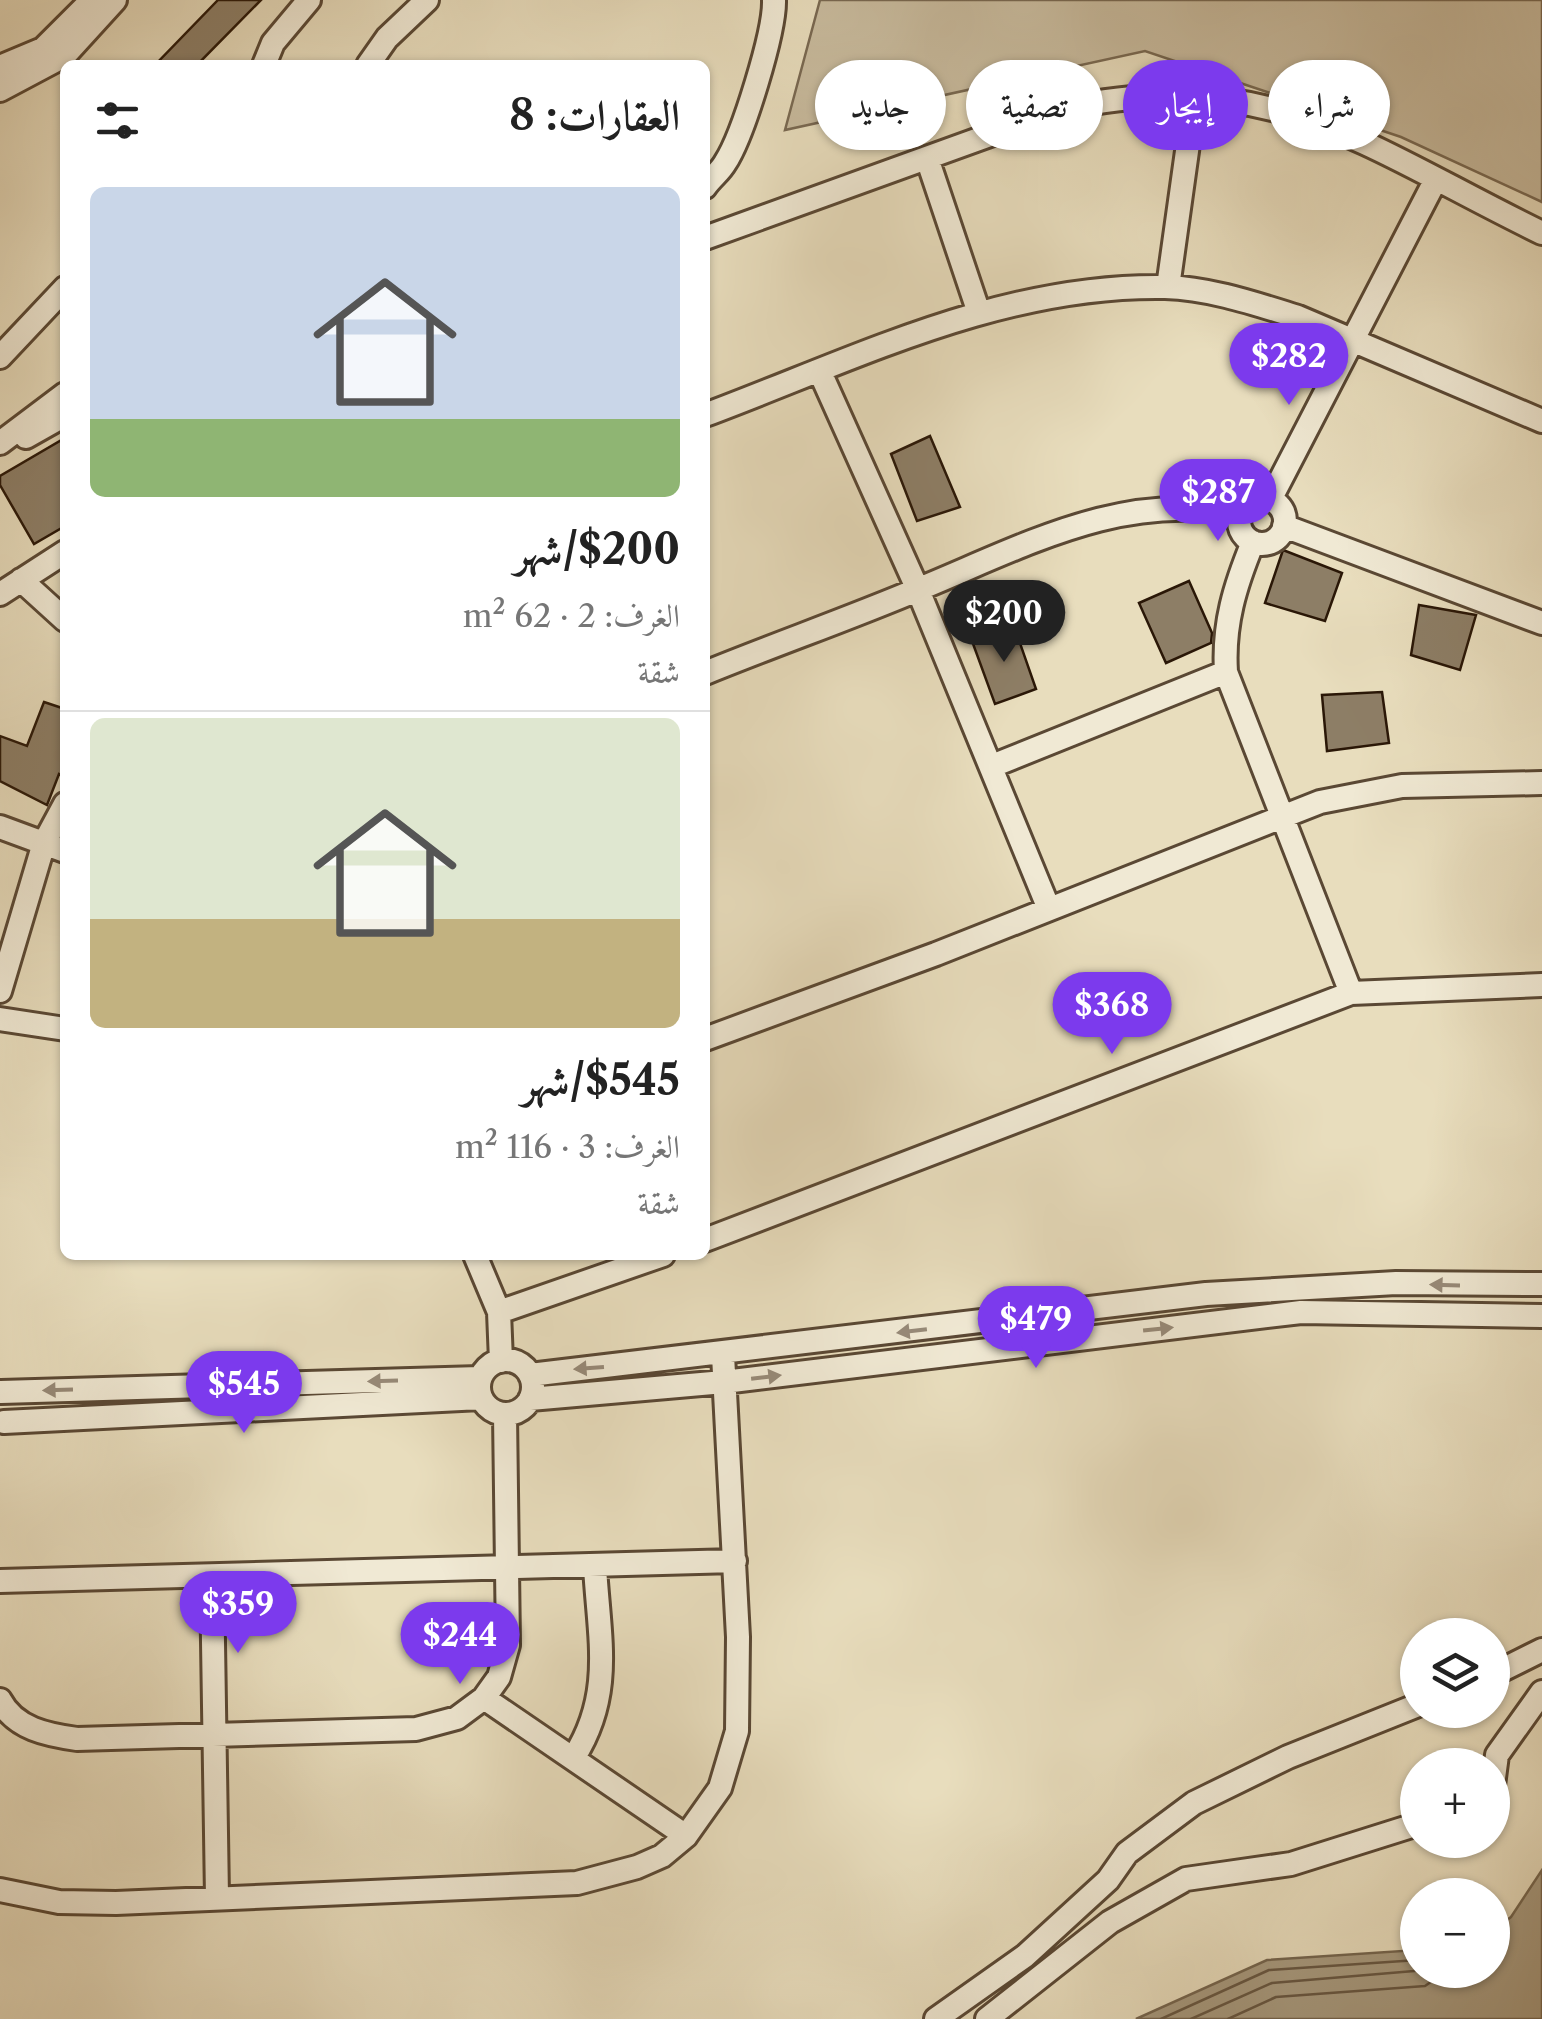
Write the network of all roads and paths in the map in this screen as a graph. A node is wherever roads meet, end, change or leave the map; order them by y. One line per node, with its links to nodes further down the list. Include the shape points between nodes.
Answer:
1 (92, 0): 10 (street, via 43,48)
2 (115, 0): 6 (street)
3 (309, 0): 7 (street)
4 (427, 0): 8 (street)
5 (774, 0): 16 (street, via 738,140)
6 (70, 60)
7 (266, 60)
8 (372, 60)
9 (60, 65): 11 (street)
10 (0, 67)
11 (0, 90)
12 (1123, 97): 15 (street, via 1062,110)
13 (1248, 104): 17 (street, via 1298,114)
14 (1187, 150): 20 (street)
15 (928, 158): 18 (street); 22 (street)
16 (710, 181)
17 (1435, 181): 19 (street); 23 (street)
18 (711, 231)
19 (1542, 234)
20 (1168, 287): 22 (street, via 1051,295); 23 (street, via 1258,304)
21 (60, 293): 24 (street)
22 (978, 310): 25 (street)
23 (1355, 340): 29 (street); 31 (street)
24 (0, 357)
25 (820, 372): 27 (street); 37 (street)
26 (60, 398): 30 (street)
27 (710, 413)
28 (60, 417): 30 (street)
29 (1542, 421)
30 (0, 446)
31 (1270, 500): 32 (street, via 1255,500); 33 (street, via 1282,510)
32 (1240, 514): 34 (street, via 1242,532); 37 (street, via 1184,506 1107,516)
33 (1284, 526): 34 (street, via 1269,542); 40 (street)
34 (1253, 542): 42 (street, via 1232,594)
35 (60, 555): 36 (street)
36 (21, 580): 38 (street); 39 (street)
37 (918, 590): 41 (street); 43 (street)
38 (0, 594)
39 (60, 615)
40 (1542, 623)
41 (710, 671)
42 (1226, 672): 43 (street); 45 (street)
43 (992, 766): 48 (street)
44 (1542, 784): 45 (street, via 1402,786)
45 (1283, 815): 48 (street); 51 (street)
46 (0, 827): 47 (street)
47 (55, 847): 50 (street)
48 (1048, 908): 54 (street)
49 (1542, 985): 51 (street)
50 (0, 991)
51 (1351, 992): 55 (street)
52 (0, 1019): 53 (street)
53 (60, 1028)
54 (710, 1037)
55 (710, 1238)
56 (477, 1260): 59 (street)
57 (649, 1260): 59 (street)
58 (1542, 1284): 61 (street, one-way to 61, via 1396,1283 1206,1294)
59 (499, 1312): 62 (street)
60 (1542, 1316): 63 (street, one-way to 60, via 1301,1312)
61 (723, 1355): 63 (street); 65 (street, one-way to 65)
62 (502, 1361): 65 (street, via 523,1366); 66 (street, via 488,1367)
63 (724, 1382): 65 (street); 71 (street)
64 (203, 1386): 66 (street, one-way to 64); 67 (street, one-way to 67); 68 (street)
65 (530, 1387): 69 (street, via 524,1407)
66 (480, 1388): 68 (street); 69 (street, via 490,1409)
67 (1, 1391): 70 (street, via 7,1412)
68 (204, 1412): 70 (street)
69 (505, 1414): 73 (street)
70 (2, 1424)
71 (736, 1562): 72 (street); 86 (street, via 737,1730 720,1788)
72 (595, 1567): 73 (street); 84 (street, via 600,1702)
73 (504, 1568): 74 (street); 79 (street, via 506,1662)
74 (212, 1578): 75 (street); 82 (street)
75 (0, 1582)
76 (1542, 1650): 77 (street)
77 (1510, 1667)
78 (1542, 1692): 83 (street)
79 (484, 1698): 82 (street, via 457,1718 416,1728); 84 (street)
80 (0, 1700): 82 (street, via 15,1719 50,1735)
81 (1400, 1712): 89 (street, via 1288,1756 1194,1803 1127,1853 1108,1880 1026,1956)
82 (213, 1736): 88 (street)
83 (1502, 1748)
84 (574, 1757): 86 (street)
85 (1400, 1830): 90 (street, via 1291,1864 1186,1879 1110,1922)
86 (686, 1836): 88 (street, via 662,1856 577,1884)
87 (0, 1890): 88 (street, via 59,1902)
88 (217, 1897)
89 (936, 2019)
90 (988, 2019)

